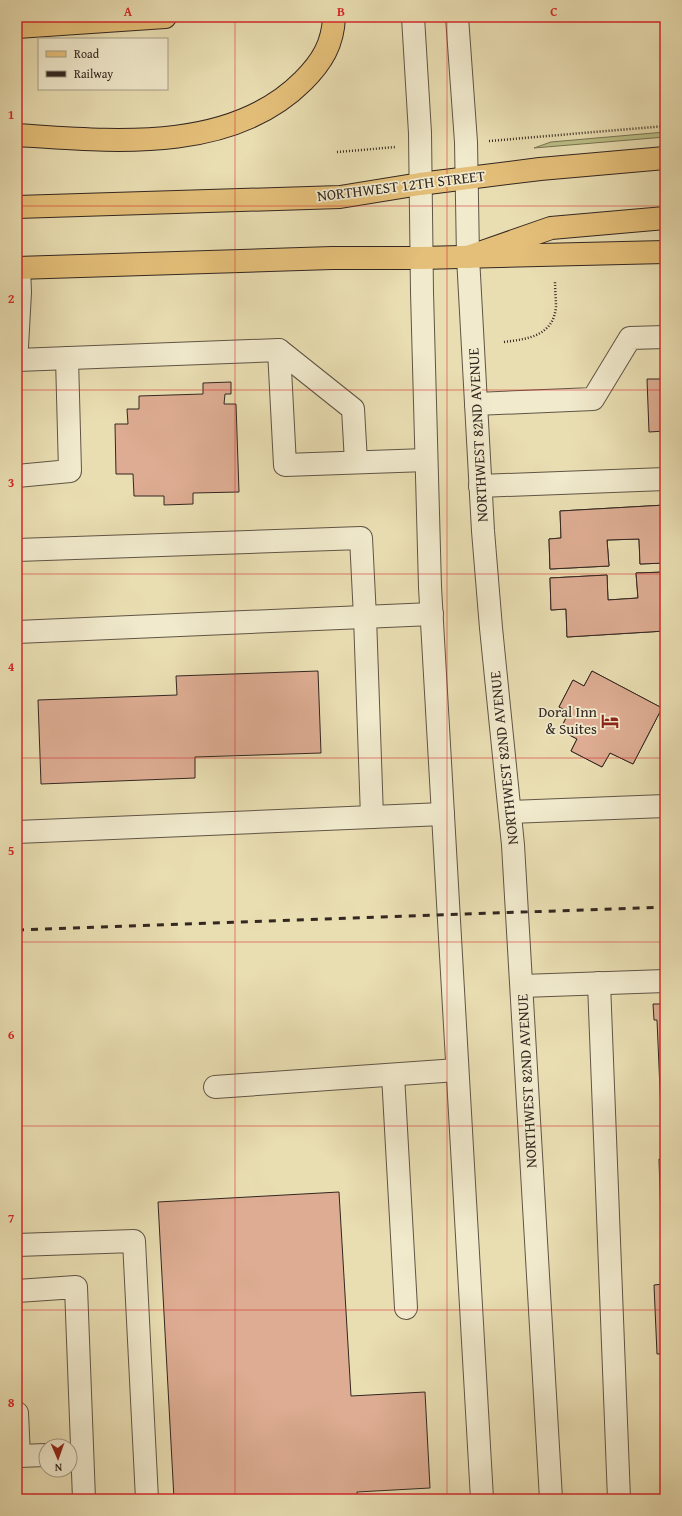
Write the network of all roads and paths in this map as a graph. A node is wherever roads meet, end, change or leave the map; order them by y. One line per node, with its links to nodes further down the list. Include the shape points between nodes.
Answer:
1 (165, 17): 5 (main road)
2 (334, 17): 7 (main road, via 331,42 312,73 270,107 235,122 192,135 144,140)
3 (412, 17): 13 (street, via 420,133)
4 (457, 17): 12 (street, NORTHWEST 82ND AVENUE)
5 (17, 27)
6 (665, 126): 8 (path)
7 (17, 135)
8 (504, 140)
9 (389, 148): 10 (path)
10 (337, 152)
11 (665, 158): 12 (main road, NORTHWEST 12TH STREET)
12 (467, 178): 13 (main road, NORTHWEST 12TH STREET); 17 (street, NORTHWEST 82ND AVENUE)
13 (420, 184): 14 (main road, NORTHWEST 12TH STREET, via 340,197); 18 (street)
14 (17, 207)
15 (665, 218): 17 (main road, via 552,228)
16 (665, 252): 17 (main road)
17 (468, 257): 18 (main road); 27 (street, NORTHWEST 82ND AVENUE)
18 (422, 258): 19 (main road, via 332,258); 28 (street)
19 (18, 268): 23 (street, via 20,292)
20 (555, 282): 22 (path, via 556,308 553,321 547,329 523,340)
21 (665, 336): 27 (street, via 630,338 593,399)
22 (504, 342)
23 (17, 347)
24 (279, 350): 25 (street); 29 (street, via 353,409); 29 (street, via 285,465)
25 (67, 358): 26 (street); 30 (street, via 70,471)
26 (17, 360)
27 (476, 404): 32 (street, NORTHWEST 82ND AVENUE)
28 (426, 460): 29 (street); 34 (street)
29 (356, 462)
30 (17, 476)
31 (665, 479): 32 (street)
32 (480, 486): 38 (street, NORTHWEST 82ND AVENUE, via 486,576)
33 (17, 550): 35 (street, via 361,538)
34 (432, 614): 35 (street); 39 (street)
35 (365, 617): 36 (street); 40 (street)
36 (17, 632)
37 (665, 806): 38 (street)
38 (510, 812): 44 (street, NORTHWEST 82ND AVENUE)
39 (443, 814): 40 (street); 45 (street)
40 (372, 817): 41 (street)
41 (17, 832)
42 (665, 981): 43 (street)
43 (599, 983): 44 (street); 59 (street)
44 (522, 986): 58 (street, NORTHWEST 82ND AVENUE)
45 (457, 1070): 46 (street); 57 (street)
46 (393, 1075): 47 (street); 50 (street)
47 (215, 1087)
48 (17, 1245): 56 (street, via 134,1241)
49 (17, 1291): 52 (street, via 76,1287)
50 (406, 1308)
51 (17, 1413): 53 (street, via 19,1456)
52 (76, 1438)
53 (38, 1455)
54 (78, 1465): 55 (street)
55 (84, 1499)
56 (147, 1499)
57 (482, 1499)
58 (551, 1499)
59 (619, 1499)

